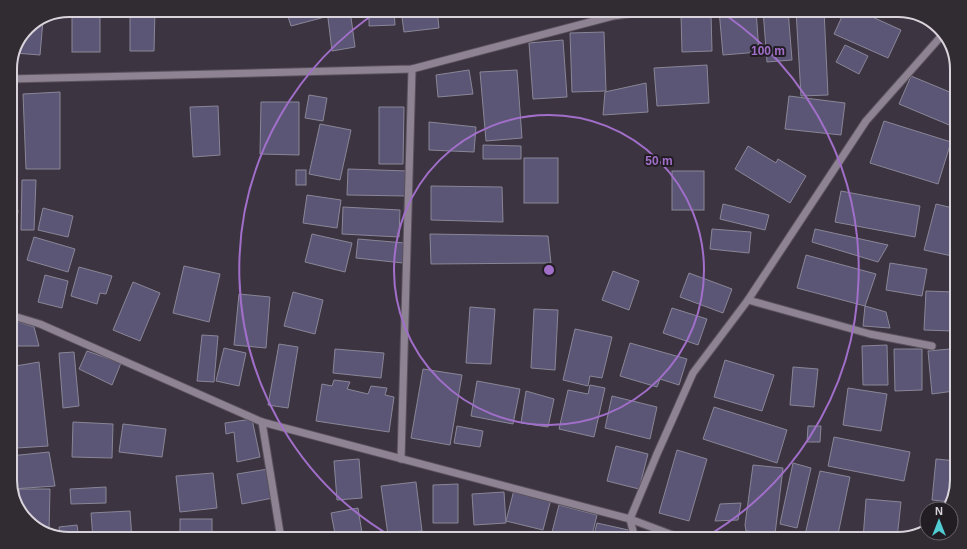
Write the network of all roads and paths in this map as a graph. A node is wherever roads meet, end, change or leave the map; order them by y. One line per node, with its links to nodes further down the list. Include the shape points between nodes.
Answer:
1 (599, 17): 3 (street)
2 (940, 38): 5 (street, via 866,121)
3 (412, 69): 4 (street); 9 (street)
4 (17, 79)
5 (748, 300): 7 (street, via 870,334); 10 (street, via 693,373)
6 (17, 317): 8 (street, via 40,324)
7 (932, 346)
8 (262, 422): 9 (street); 11 (street)
9 (401, 459): 10 (street)
10 (630, 519): 12 (street); 13 (street)
11 (280, 532)
12 (633, 532)
13 (664, 532)

